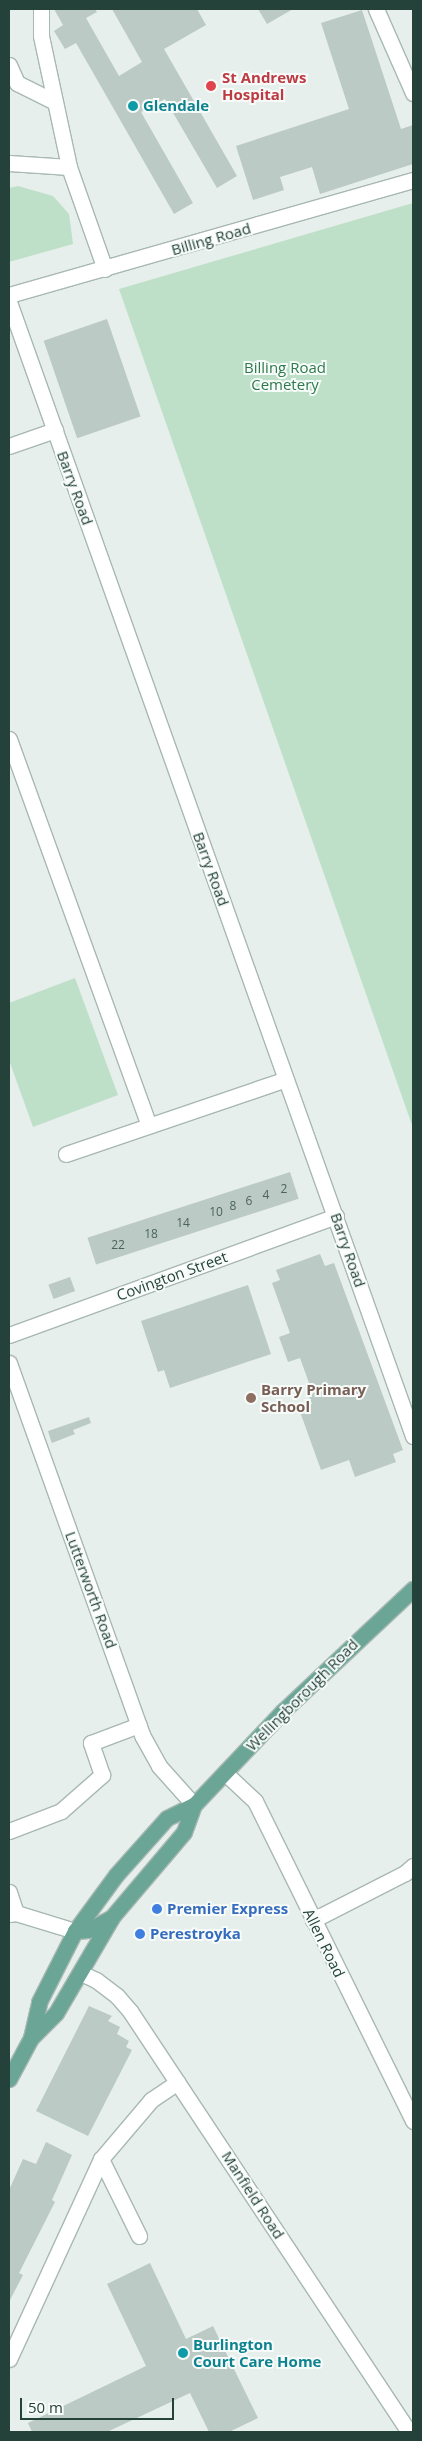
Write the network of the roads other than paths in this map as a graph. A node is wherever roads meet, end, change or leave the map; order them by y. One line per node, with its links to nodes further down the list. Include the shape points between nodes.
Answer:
1 (41, 9): 5 (street, via 41,36)
2 (376, 9): 4 (street)
3 (9, 65): 5 (street, via 17,83)
4 (413, 93)
5 (55, 102): 7 (street)
6 (9, 163): 7 (street)
7 (69, 167): 9 (street)
8 (413, 180): 9 (street, Billing Road)
9 (105, 269): 10 (street, Billing Road)
10 (9, 295)
11 (9, 302): 12 (street, Barry Road)
12 (54, 430): 13 (street); 15 (street, Barry Road)
13 (9, 446)
14 (9, 739): 16 (street)
15 (286, 1079): 16 (street); 18 (street, Barry Road)
16 (149, 1125): 17 (street)
17 (66, 1154)
18 (336, 1216): 19 (street, Covington Street); 21 (street, Barry Road)
19 (9, 1335)
20 (9, 1363): 23 (street, Lutterworth Road)
21 (413, 1436)
22 (413, 1589): 24 (main road, Wellingborough Road, via 283,1711)
23 (139, 1725): 25 (street, Lutterworth Road, via 159,1766); 26 (street, via 91,1743 102,1775 61,1811)
24 (224, 1773): 25 (main road, Wellingborough Road); 31 (street, Allen Road, via 255,1801)
25 (194, 1805): 30 (main road, Wellingborough Road, via 184,1832); 32 (main road, Wellingborough Road, via 167,1818 150,1836 116,1875)
26 (9, 1831)
27 (413, 1866): 31 (street, via 405,1874)
28 (9, 1892): 29 (street)
29 (13, 1914): 32 (street)
30 (112, 1917): 32 (main road, Wellingborough Road, via 93,1928); 33 (main road, Wellingborough Road)
31 (313, 1920): 37 (street, Allen Road)
32 (75, 1931): 34 (main road, Wellingborough Road, via 39,2002)
33 (82, 1973): 34 (main road, Wellingborough Road, via 56,2013); 36 (street, Manfield Road, via 117,1996)
34 (31, 2038): 35 (main road, Wellingborough Road)
35 (9, 2079)
36 (178, 2082): 38 (street, via 151,2100); 41 (street, Manfield Road)
37 (413, 2121)
38 (101, 2159): 39 (street); 40 (street)
39 (139, 2236)
40 (9, 2359)
41 (409, 2432)

